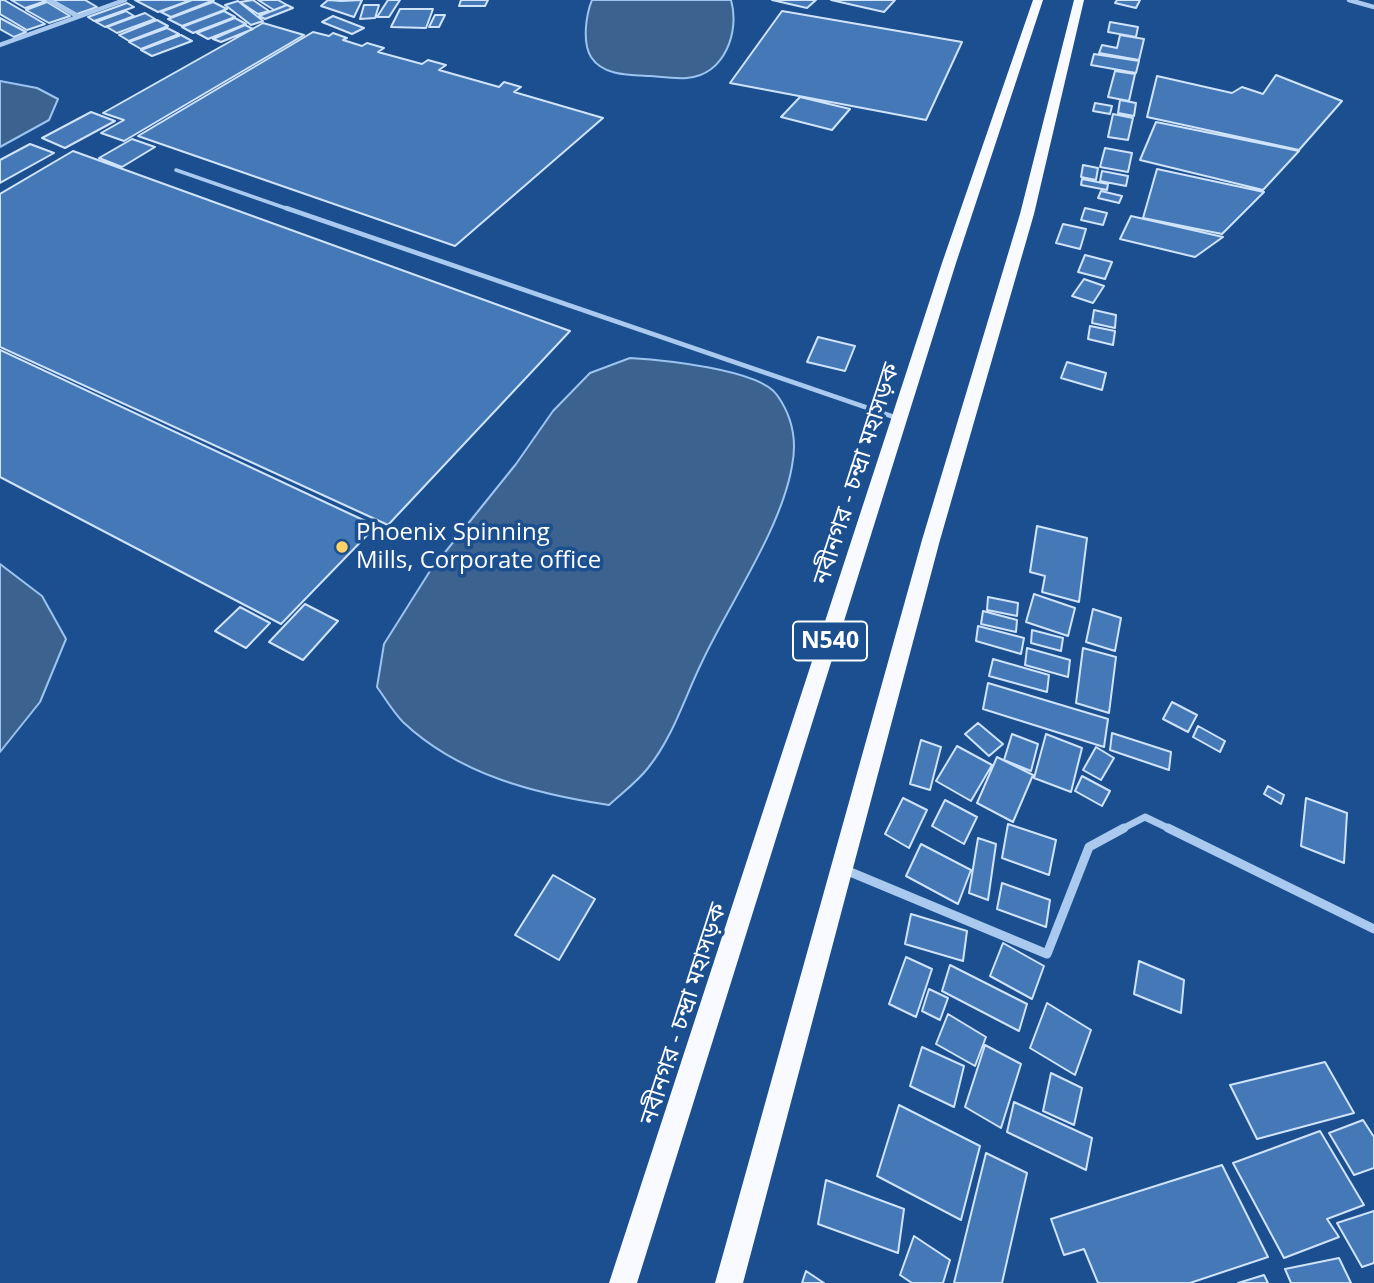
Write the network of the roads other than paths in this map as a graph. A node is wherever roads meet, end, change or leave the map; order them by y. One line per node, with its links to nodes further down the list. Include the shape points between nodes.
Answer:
1 (49, 0): 7 (street)
2 (125, 0): 7 (street)
3 (1038, 0): 10 (highway, নবীনগর - চন্দ্রা মহাসড়ক / N540)
4 (1079, 0): 11 (highway, N540, via 1027,214 931,540)
5 (1349, 0): 6 (street)
6 (1374, 7)
7 (77, 16): 8 (street)
8 (0, 45)
9 (176, 170): 10 (lane)
10 (900, 419): 13 (highway, নবীনগর - চন্দ্রা মহাসড়ক / N540)
11 (842, 869): 12 (street, via 1046,954 1089,847 1144,817); 14 (highway, N540)
12 (1374, 929)
13 (623, 1283)
14 (729, 1283)

